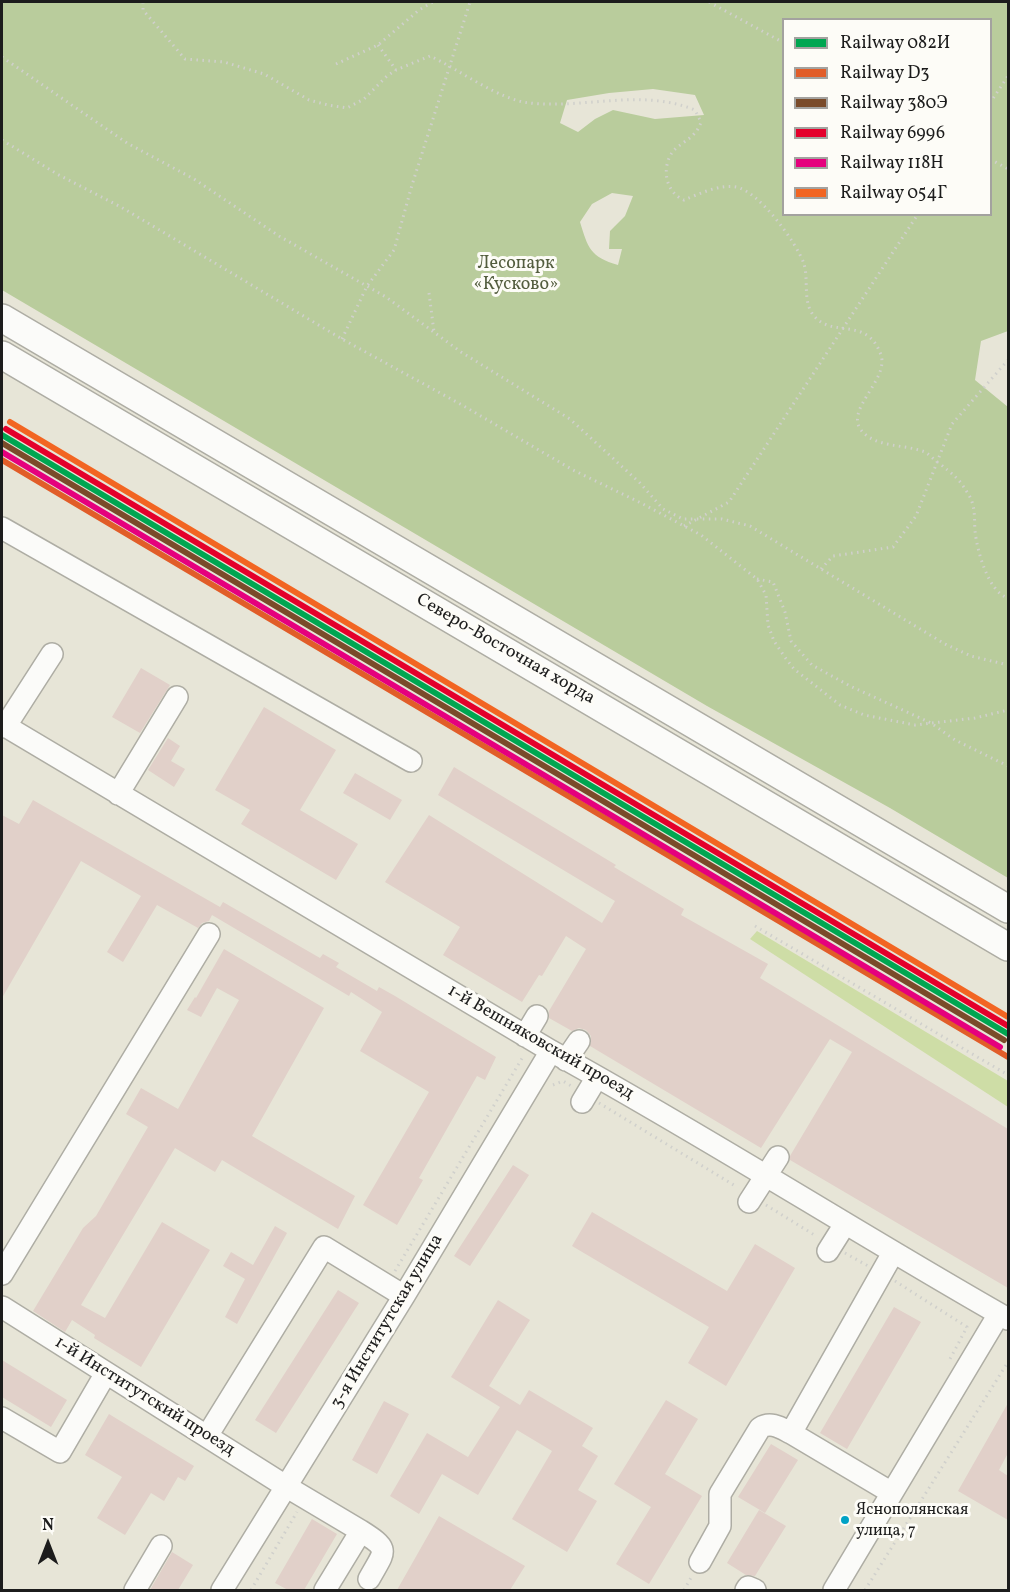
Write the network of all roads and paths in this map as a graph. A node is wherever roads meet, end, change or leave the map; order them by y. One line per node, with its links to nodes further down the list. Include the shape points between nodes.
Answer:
1 (143, 2): 10 (path, via 143,10 185,59 224,62 264,74 327,105 347,108 364,99)
2 (433, 2): 6 (path)
3 (470, 2): 9 (path)
4 (709, 2): 5 (path)
5 (782, 42)
6 (378, 45): 8 (path); 10 (path)
7 (2, 57): 17 (path, via 127,143 194,179 279,236)
8 (336, 64)
9 (449, 65): 10 (path, via 430,56); 17 (path, via 394,250); 20 (path, via 510,99 529,103 643,99 695,110 701,122 699,131 671,155 666,171 676,197 684,200 714,189 736,187 757,200 798,250 813,316 824,324)
10 (396, 70)
11 (1008, 76): 12 (path)
12 (992, 100)
13 (2, 140): 22 (path)
14 (992, 160): 15 (path)
15 (1008, 169)
16 (917, 216): 20 (path)
17 (367, 286): 21 (path); 22 (path)
18 (429, 293): 21 (path)
19 (2, 318): 41 (main road, Северо-Восточная хорда)
20 (846, 327): 25 (path, via 877,344 882,360 882,370 865,396 857,419 861,430 875,440 927,453); 26 (path, via 729,502)
21 (434, 332): 26 (path, via 570,419 663,509 683,519)
22 (342, 339): 27 (path, via 573,470)
23 (2, 355): 44 (main road, Северо-Восточная хорда)
24 (1008, 360): 25 (path, via 952,424)
25 (937, 462): 29 (path, via 916,516 893,547 832,556); 31 (path, via 954,474 969,494 975,511 979,555 992,583)
26 (697, 519): 27 (path); 29 (path, via 722,519 750,526)
27 (684, 526): 30 (path)
28 (2, 528): 38 (street)
29 (821, 569): 33 (path, via 945,644 971,656)
30 (757, 579): 36 (path, via 773,582 791,641 812,665); 36 (path, via 766,595 768,625 774,641 794,669 840,705 864,715 915,725)
31 (1008, 597)
32 (52, 654): 37 (street)
33 (1008, 665)
34 (177, 697): 40 (street)
35 (1008, 710): 36 (path)
36 (931, 723): 39 (path, via 955,740)
37 (10, 734): 40 (street, 1-й Вешняковский проезд)
38 (411, 760)
39 (1008, 766)
40 (118, 794): 47 (street, 1-й Вешняковский проезд)
41 (1008, 909)
42 (755, 926): 48 (path)
43 (209, 934): 59 (street)
44 (1008, 947)
45 (537, 1016): 47 (street)
46 (579, 1041): 47 (street)
47 (544, 1047): 49 (street, 1-й Вешняковский проезд); 60 (street, 3-я Институтская улица); 60 (path)
48 (1008, 1075)
49 (597, 1077): 51 (street); 53 (street, 1-й Вешняковский проезд)
50 (548, 1093): 51 (path, via 554,1083 563,1081)
51 (584, 1099): 54 (path)
52 (778, 1157): 53 (street)
53 (767, 1175): 54 (street); 55 (street, 1-й Вешняковский проезд)
54 (751, 1199): 56 (path)
55 (845, 1224): 56 (street); 57 (street, 1-й Вешняковский проезд)
56 (830, 1248): 58 (path)
57 (893, 1253): 58 (street); 62 (street, 1-й Вешняковский проезд)
58 (881, 1273): 64 (path, via 968,1327); 67 (street)
59 (2, 1274)
60 (395, 1291): 68 (street, via 324,1247); 69 (street, 3-я Институтская улица)
61 (2, 1307): 65 (street, 1-й Институтский проезд)
62 (1004, 1316): 70 (street)
63 (1008, 1362): 83 (path)
64 (945, 1368)
65 (106, 1373): 66 (street, via 60,1452); 68 (street, 1-й Институтский проезд)
66 (2, 1419)
67 (792, 1433): 70 (street); 74 (street, via 772,1425 760,1428 720,1494 720,1526)
68 (207, 1436): 69 (street, 1-й Институтский проезд)
69 (287, 1486): 71 (street, 1-й Институтский проезд); 77 (street, 3-я Институтская улица)
70 (892, 1493): 82 (street)
71 (305, 1498): 72 (street, 1-й Институтский проезд); 78 (path)
72 (361, 1531): 75 (street, 1-й Институтский проезд, via 382,1547 383,1554); 79 (street)
73 (161, 1546): 76 (street)
74 (700, 1562)
75 (369, 1579)
76 (135, 1590)
77 (222, 1590)
78 (251, 1590)
79 (325, 1590)
80 (746, 1590): 81 (street)
81 (755, 1590)
82 (834, 1590)
83 (865, 1590)

